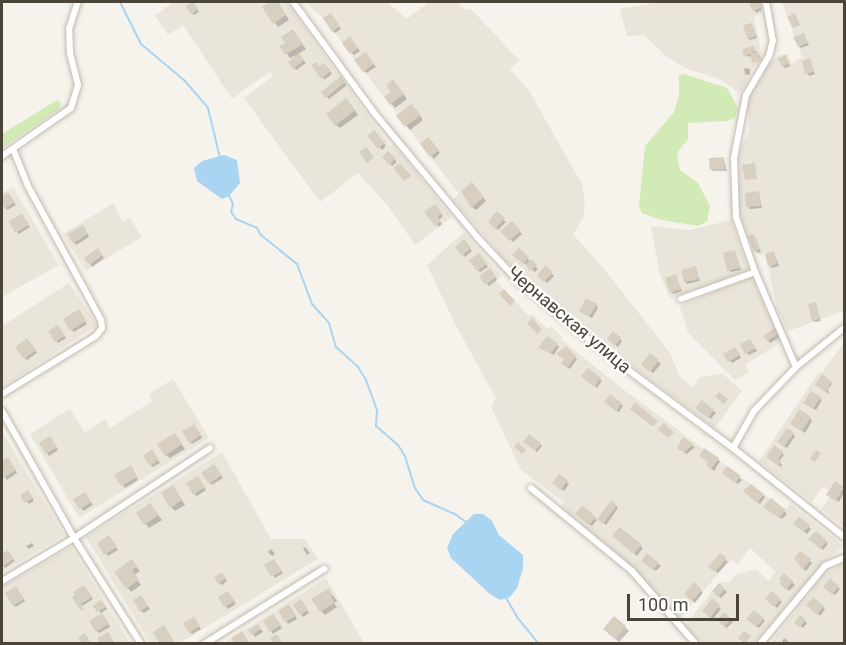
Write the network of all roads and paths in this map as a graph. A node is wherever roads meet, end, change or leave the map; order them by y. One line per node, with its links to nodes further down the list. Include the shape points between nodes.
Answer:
1 (78, 2): 4 (street, via 69,29 78,85 71,108)
2 (293, 2): 13 (street, Чернавская улица, via 375,114 521,284)
3 (766, 2): 6 (street, via 772,40 769,56 746,94 734,158 736,217)
4 (13, 148): 5 (street); 10 (street, via 28,186 102,328 96,336)
5 (2, 156)
6 (755, 272): 7 (street); 9 (street)
7 (681, 299)
8 (844, 328): 9 (street)
9 (796, 367): 13 (street, via 754,411)
10 (2, 394)
11 (2, 411): 15 (street)
12 (210, 448): 15 (street)
13 (733, 448): 16 (street, Чернавская улица)
14 (531, 488): 22 (street, via 632,571)
15 (74, 537): 19 (street); 20 (street)
16 (844, 537)
17 (844, 558): 23 (street, via 825,566)
18 (324, 569): 21 (street)
19 (2, 581)
20 (141, 644)
21 (204, 644)
22 (696, 644)
23 (760, 644)

